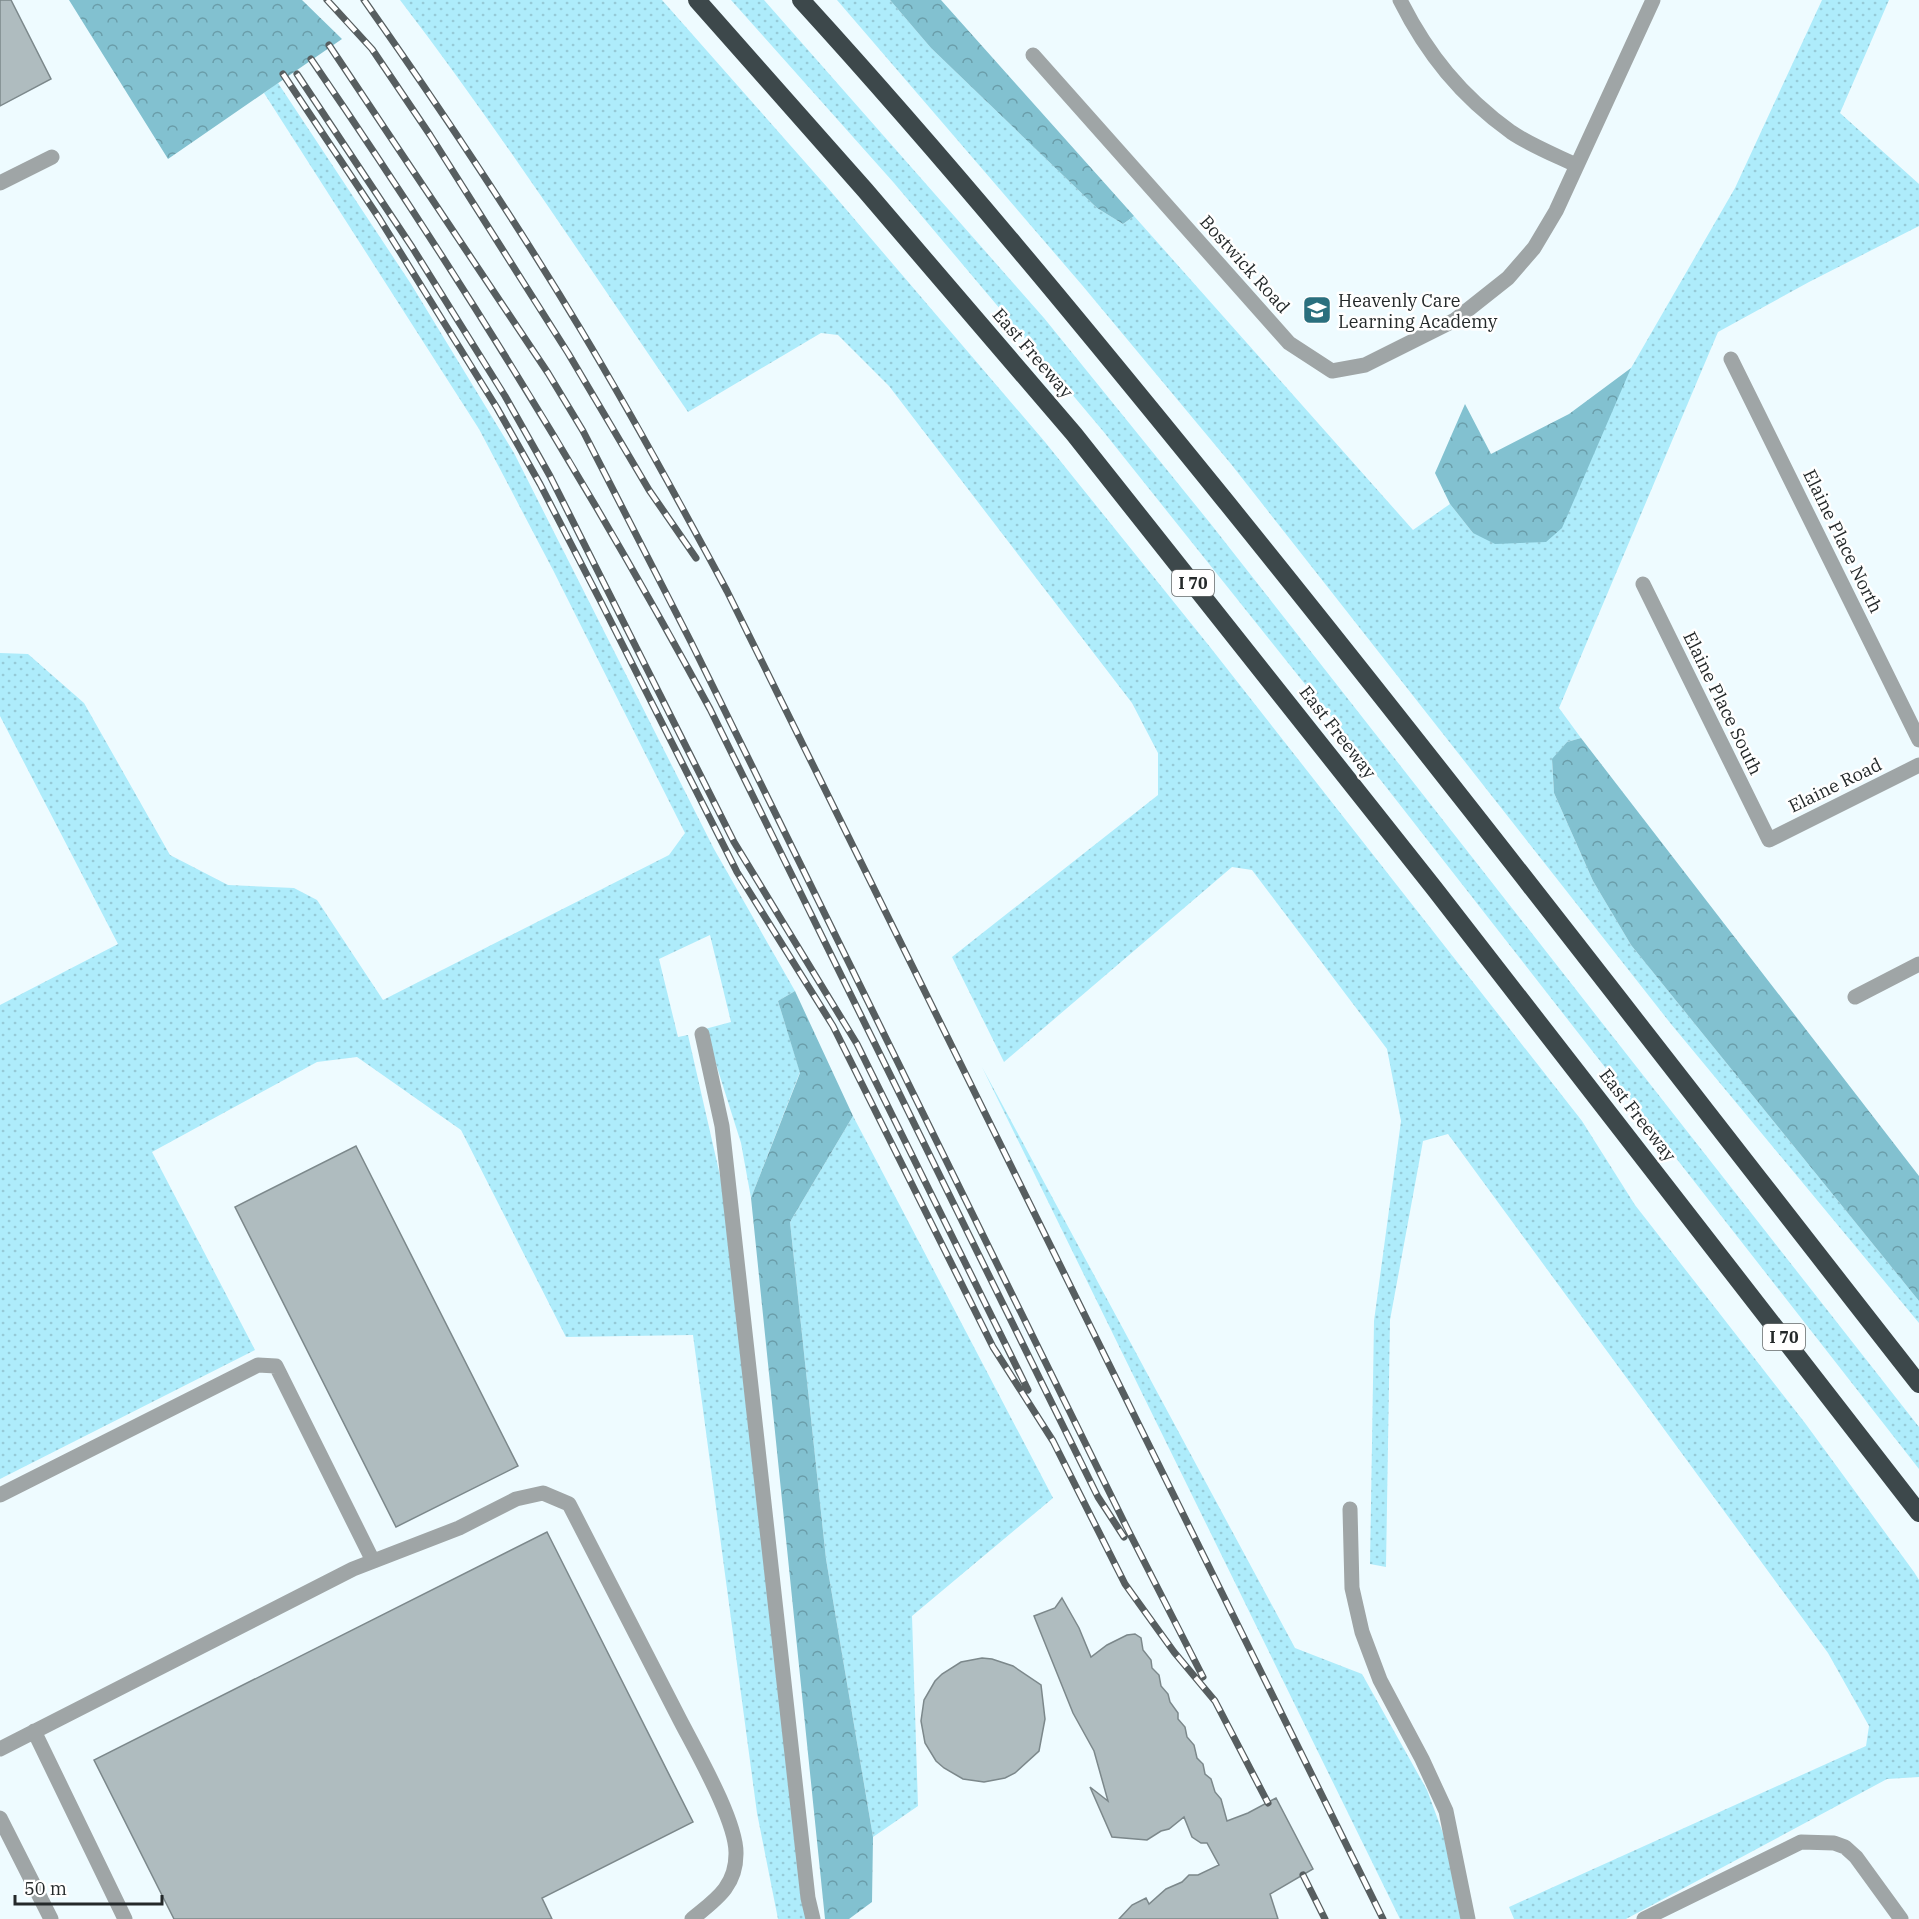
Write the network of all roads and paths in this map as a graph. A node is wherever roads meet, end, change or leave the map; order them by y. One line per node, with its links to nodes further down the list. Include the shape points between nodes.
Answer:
1 (698, 0): 20 (highway, East Freeway / I 70, via 1074,434 1434,888)
2 (801, 0): 17 (highway, via 984,208 1116,366 1446,777)
3 (1400, 0): 7 (street, via 1442,69 1475,103 1513,133)
4 (1653, 0): 7 (street, Bostwick Road)
5 (1033, 55): 7 (street, Bostwick Road, via 1289,343 1332,371 1365,365 1455,320 1508,278 1534,248)
6 (52, 157): 8 (street)
7 (1576, 165)
8 (0, 183)
9 (1731, 359): 11 (street, Elaine Place North)
10 (1643, 584): 13 (street, Elaine Place South)
11 (1919, 740)
12 (1919, 765): 13 (street, Elaine Road)
13 (1769, 840)
14 (1919, 964): 15 (street)
15 (1855, 997)
16 (702, 1034): 32 (street, via 722,1126)
17 (1767, 1190): 18 (highway); 19 (highway)
18 (1919, 1368)
19 (1919, 1384)
20 (1902, 1491): 23 (highway, East Freeway / I 70); 24 (highway)
21 (0, 1495): 25 (street, via 258,1365 276,1366)
22 (1350, 1509): 33 (street, via 1352,1588 1362,1632 1380,1680 1446,1811)
23 (1919, 1513)
24 (1919, 1525)
25 (373, 1561): 26 (street); 31 (street, via 459,1528 516,1499 543,1493 569,1504 728,1818 736,1853 733,1878 717,1899)
26 (34, 1731): 27 (street); 30 (street)
27 (0, 1749)
28 (0, 1818): 29 (street)
29 (51, 1919)
30 (125, 1919)
31 (692, 1919)
32 (813, 1919)
33 (1468, 1919)
34 (1644, 1919): 35 (street, via 1801,1842 1845,1847)
35 (1902, 1919)

